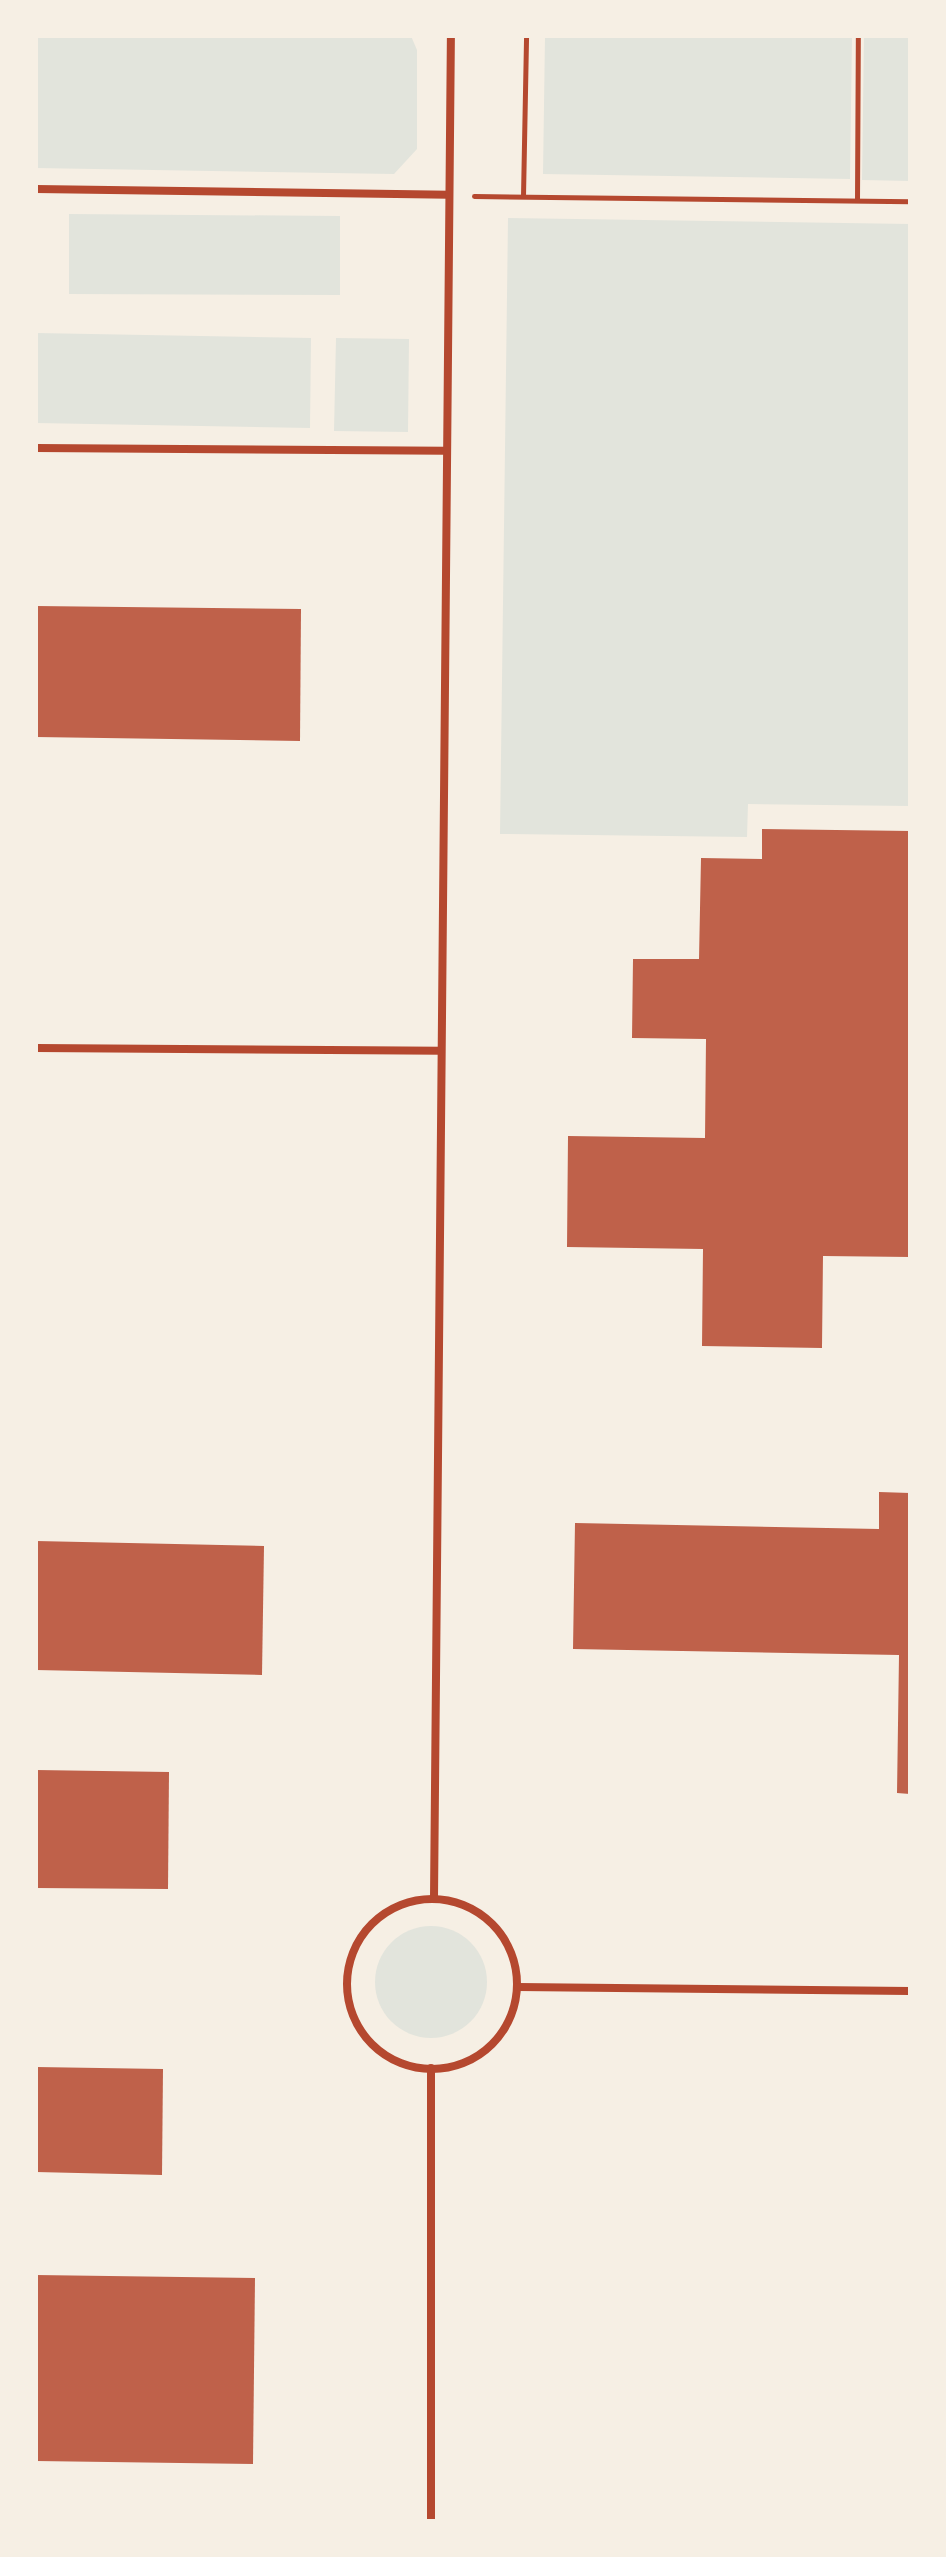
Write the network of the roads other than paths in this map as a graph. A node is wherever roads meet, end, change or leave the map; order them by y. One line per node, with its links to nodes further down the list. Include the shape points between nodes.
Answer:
1 (451, 36): 3 (street)
2 (36, 189): 3 (street)
3 (449, 195): 5 (street)
4 (36, 448): 5 (street)
5 (445, 451): 7 (street)
6 (36, 1048): 7 (street)
7 (441, 1051): 8 (street)
8 (434, 1898): 9 (street, via 484,1917 503,1936); 11 (street, via 384,1914 364,1932 347,1982 352,2011 366,2037 388,2057)
9 (518, 1987): 10 (street); 11 (street, via 512,2016 496,2041 473,2059)
10 (910, 1991)
11 (431, 2068): 12 (street)
12 (431, 2521)

